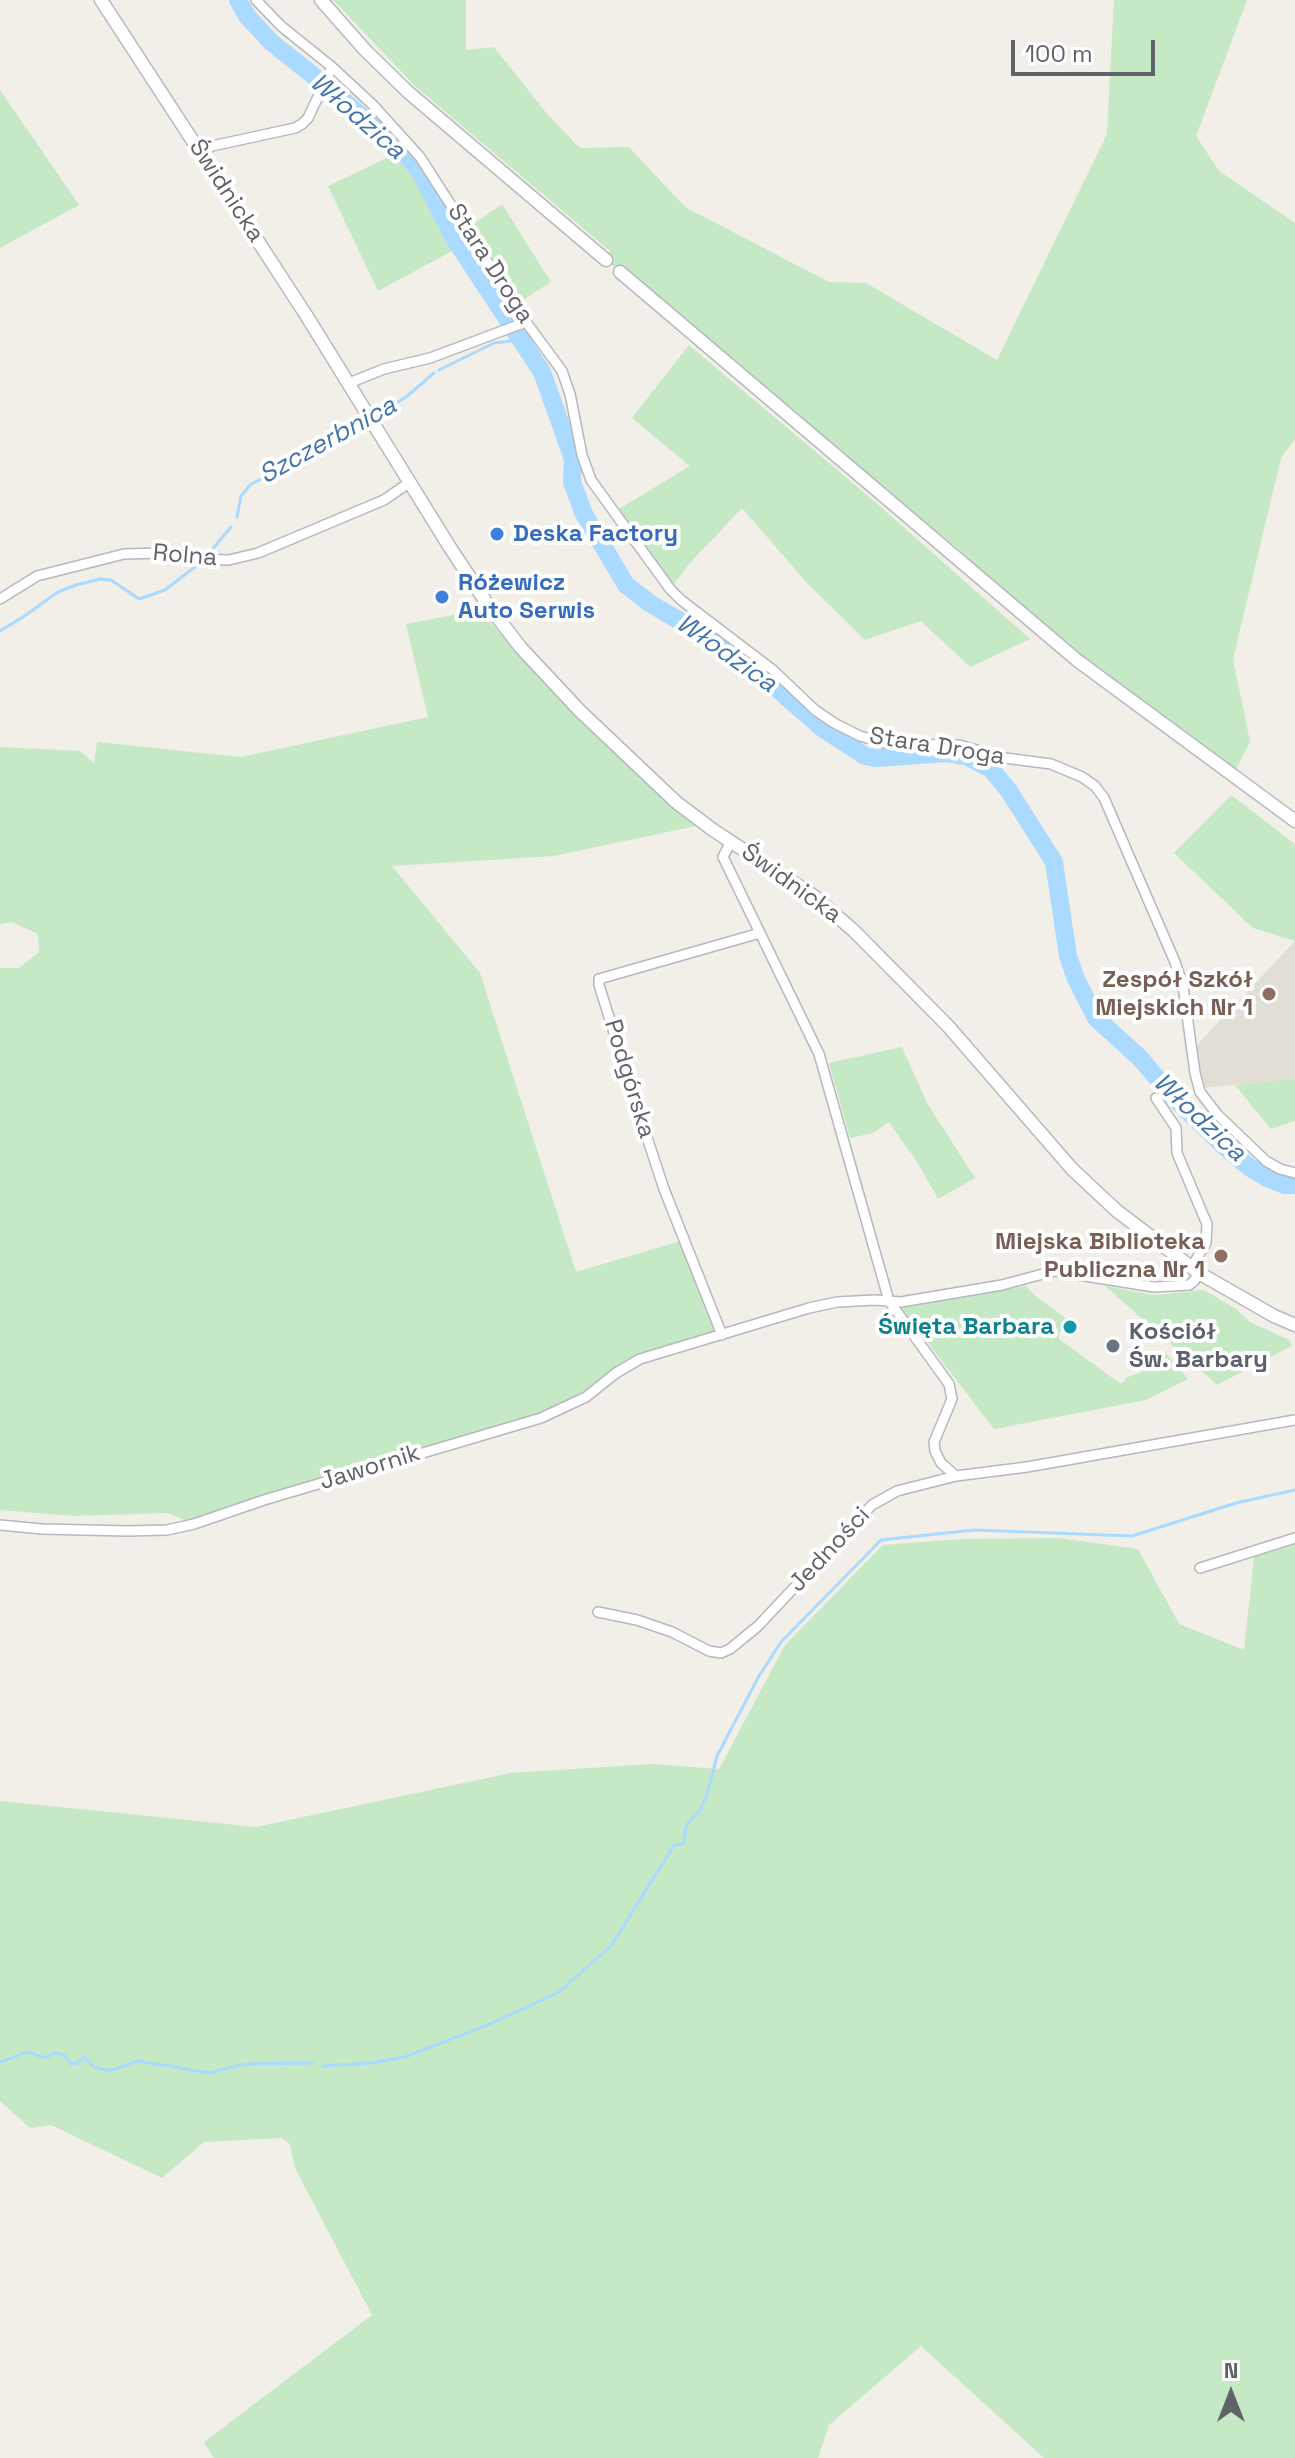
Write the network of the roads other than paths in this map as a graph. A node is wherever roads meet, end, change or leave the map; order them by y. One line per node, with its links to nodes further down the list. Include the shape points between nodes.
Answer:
1 (101, 0): 5 (street, Świdnicka)
2 (256, 0): 4 (street, Stara Droga)
3 (321, 0): 6 (street, via 408,92)
4 (331, 69): 5 (street, via 308,118 295,128); 8 (street, Stara Droga, via 390,121 420,157)
5 (201, 153): 9 (street, Świdnicka)
6 (606, 260)
7 (620, 272): 12 (street, via 1078,661)
8 (523, 323): 9 (street); 16 (street, Stara Droga, via 562,371 591,480 670,589 815,710 860,736 889,744 959,745 1051,764 1095,786 1175,962 1200,1092 1266,1161)
9 (349, 383): 10 (street, Świdnicka)
10 (410, 482): 11 (street, Rolna, via 384,500 244,557 124,554 37,576); 13 (street, Świdnicka, via 521,648 641,771)
11 (0, 599)
12 (1295, 821)
13 (731, 841): 14 (street, via 723,857); 17 (street, Świdnicka, via 803,888 854,931 948,1026 1072,1169)
14 (760, 933): 18 (street, via 819,1054); 20 (street, Podgórska, via 599,979 659,1174)
15 (1156, 1098): 17 (street, via 1176,1128 1177,1153 1207,1224)
16 (1295, 1173)
17 (1195, 1271): 18 (street, Jawornik, via 1189,1285 1154,1287 1054,1271 1002,1285); 19 (street, Świdnicka)
18 (889, 1301): 20 (street, Jawornik, via 837,1302); 22 (street, via 949,1384 952,1399 934,1442 941,1463)
19 (1295, 1325)
20 (722, 1335): 23 (street, Jawornik, via 640,1359 586,1397 541,1418 194,1524 128,1531)
21 (1295, 1420): 22 (street, Jedności)
22 (956, 1476): 26 (street, Jedności, via 897,1491 872,1505 758,1626 721,1653 637,1620)
23 (0, 1525)
24 (1295, 1538): 25 (street)
25 (1200, 1568)
26 (598, 1612)

